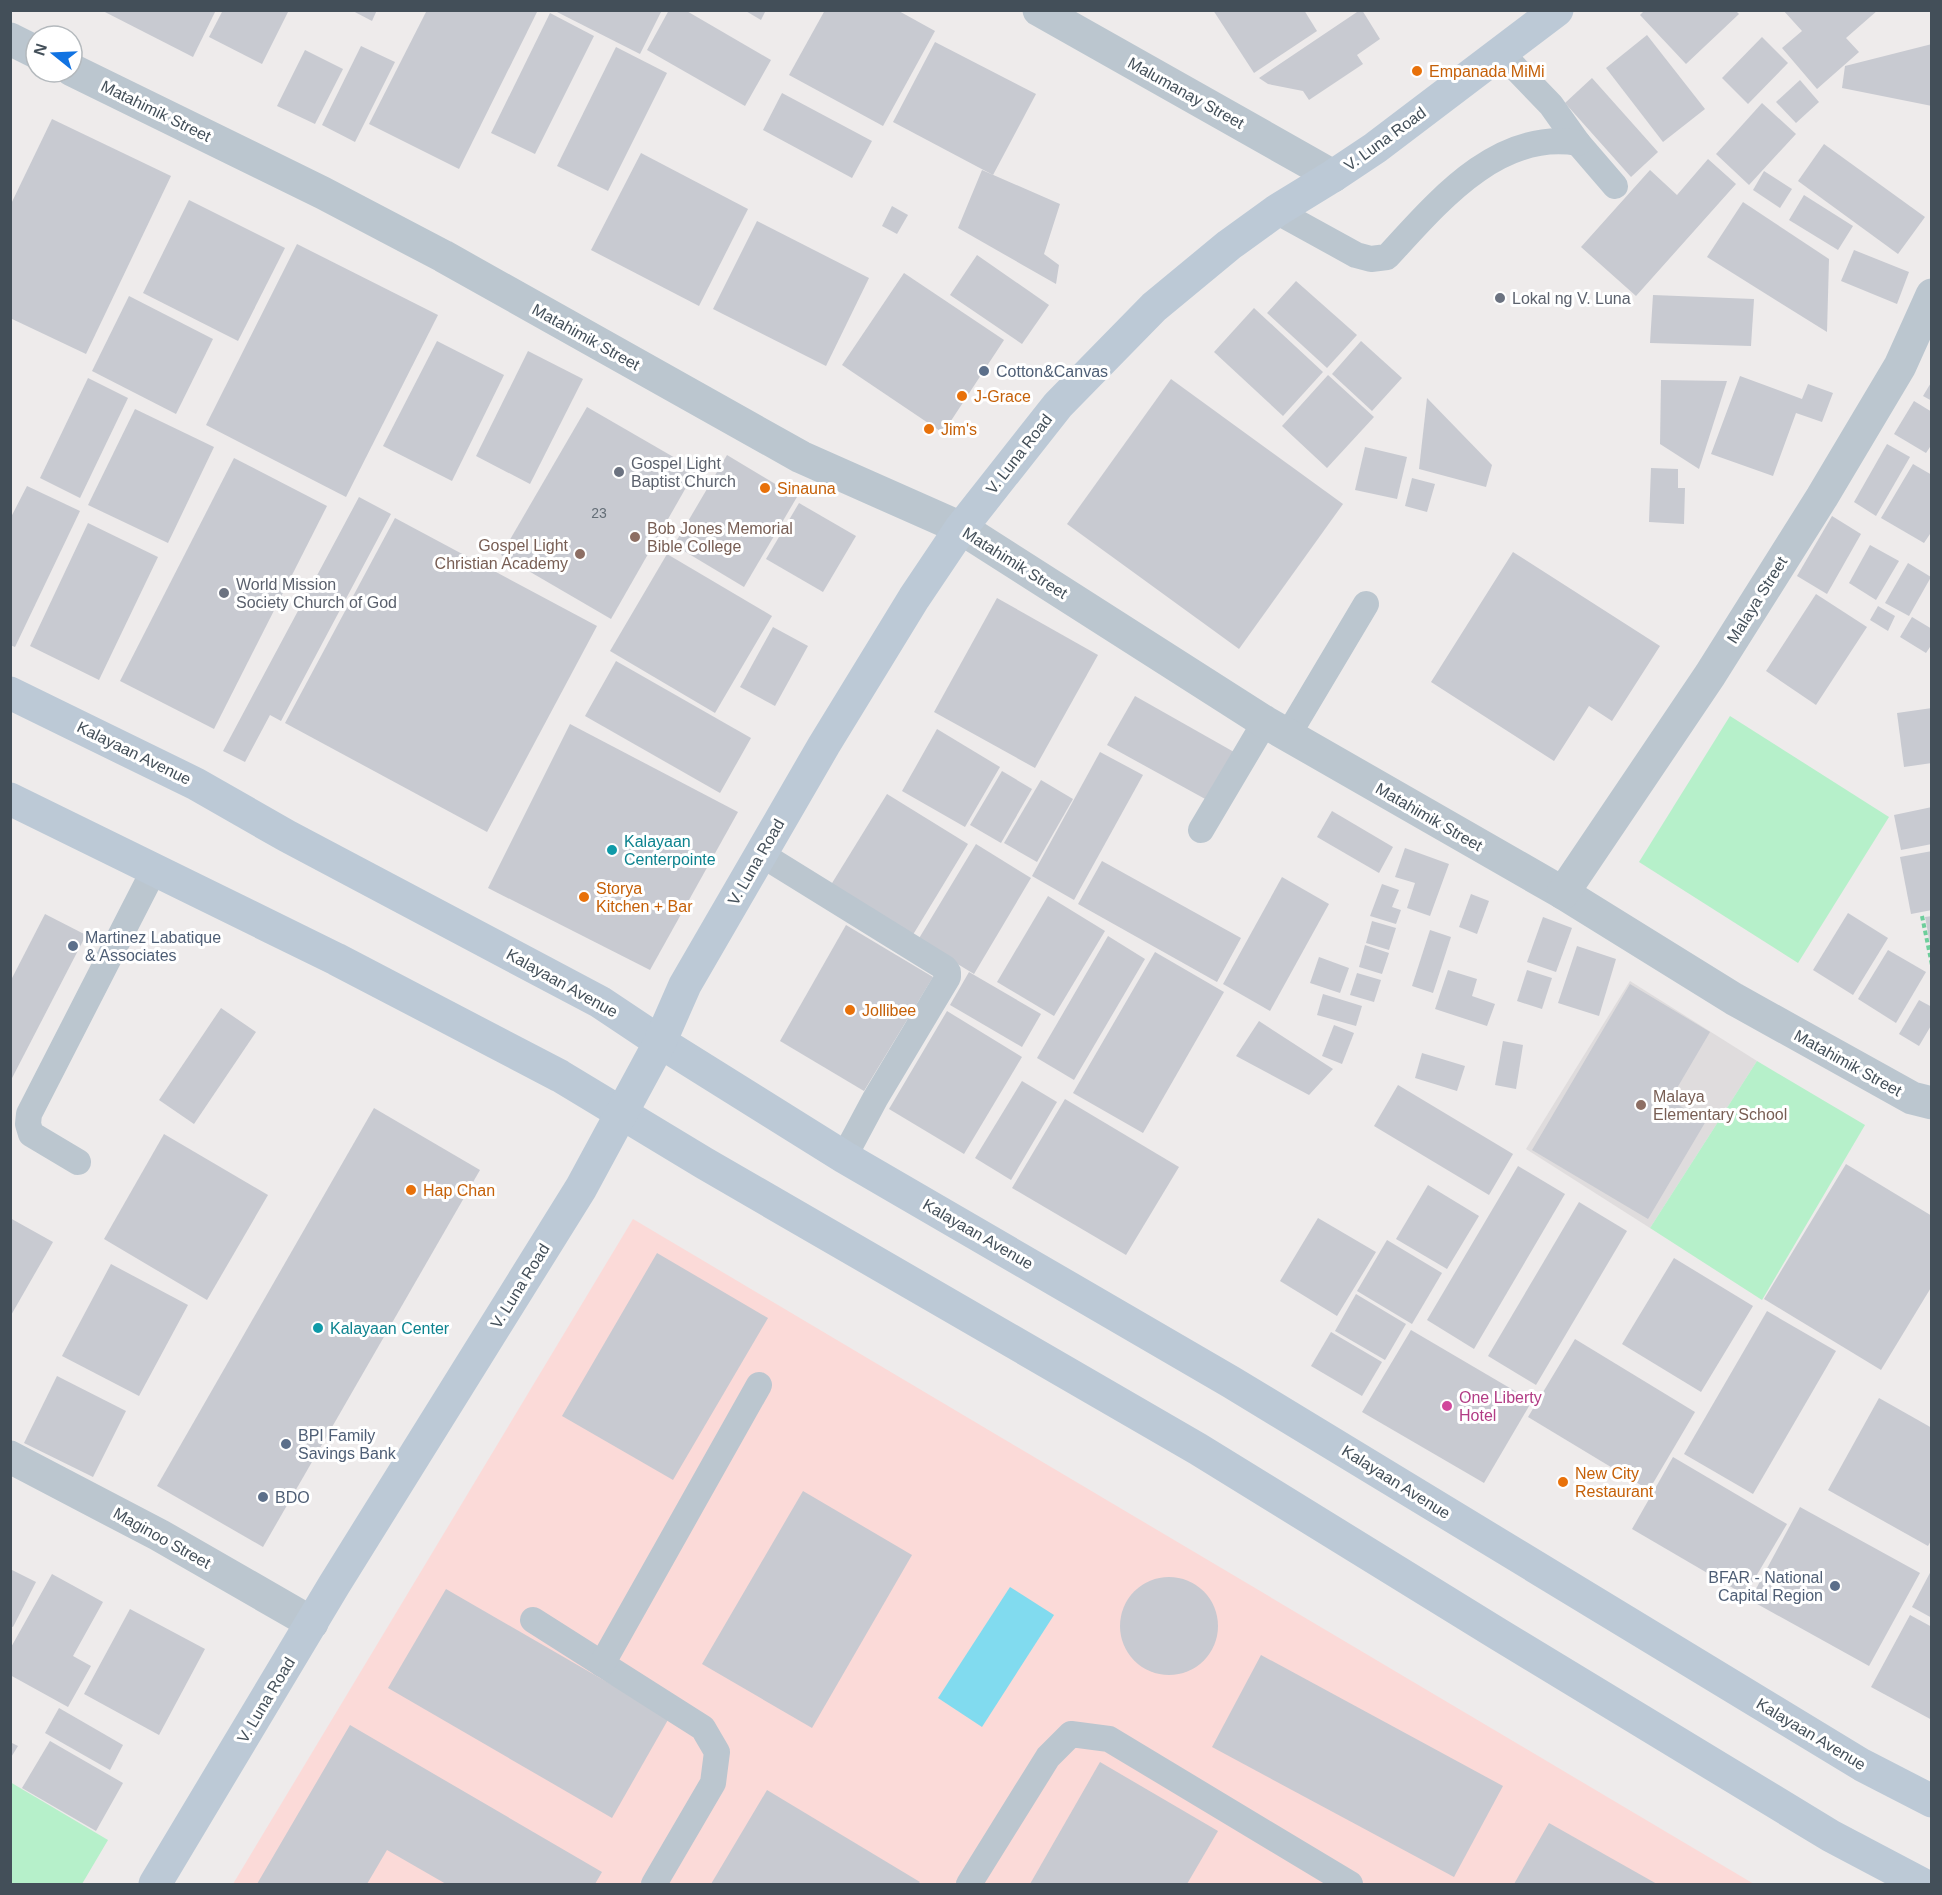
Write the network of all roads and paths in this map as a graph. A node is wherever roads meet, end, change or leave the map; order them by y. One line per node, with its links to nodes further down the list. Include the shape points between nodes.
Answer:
1 (1039, 10): 8 (street, Malumanay Street)
2 (1557, 10): 5 (main road, V. Luna Road)
3 (10, 39): 4 (street)
4 (24, 46)
5 (1501, 53): 7 (lane, via 1551,105); 8 (main road, V. Luna Road)
6 (84, 75): 12 (street, Matahimik Street, via 443,256 801,457)
7 (1578, 143): 9 (lane); 10 (lane, via 1562,140 1535,145 1489,161 1441,199 1387,257 1371,259 1356,255)
8 (1333, 177): 10 (main road, V. Luna Road)
9 (1615, 186)
10 (1276, 211): 12 (main road, V. Luna Road, via 1154,307 1058,405)
11 (1932, 295): 20 (street, Malaya Street, via 1900,366 1822,497 1710,675)
12 (962, 528): 15 (street, Matahimik Street); 18 (main road, V. Luna Road, via 914,598)
13 (1366, 604): 15 (lane)
14 (10, 693): 23 (main road, Kalayaan Avenue, via 196,784 600,1002)
15 (1277, 729): 17 (lane); 20 (street, Matahimik Street)
16 (10, 799): 19 (main road)
17 (1201, 830)
18 (761, 854): 23 (main road, V. Luna Road, via 685,985); 26 (lane, via 948,972)
19 (154, 870): 25 (main road, via 419,1002); 27 (lane, via 29,1114 31,1134)
20 (1563, 893): 24 (street, Matahimik Street, via 1734,999 1912,1098)
21 (1922, 916): 22 (path)
22 (1932, 965)
23 (660, 1042): 25 (main road, V. Luna Road); 26 (main road, Kalayaan Avenue)
24 (1932, 1103)
25 (622, 1113): 31 (main road, V. Luna Road, via 581,1188); 38 (main road, via 1198,1449 1831,1836)
26 (844, 1156): 33 (main road, Kalayaan Avenue, via 1252,1394 1862,1765)
27 (78, 1162)
28 (759, 1385): 32 (lane)
29 (10, 1457): 31 (street, Maginoo Street)
30 (533, 1620): 32 (lane)
31 (312, 1623): 34 (main road, V. Luna Road)
32 (602, 1664): 35 (lane, via 703,1728 717,1752 713,1783)
33 (1932, 1801)
34 (155, 1884)
35 (654, 1884)
36 (969, 1884): 37 (lane, via 1048,1757 1071,1734 1108,1739)
37 (1350, 1884)
38 (1922, 1884)

